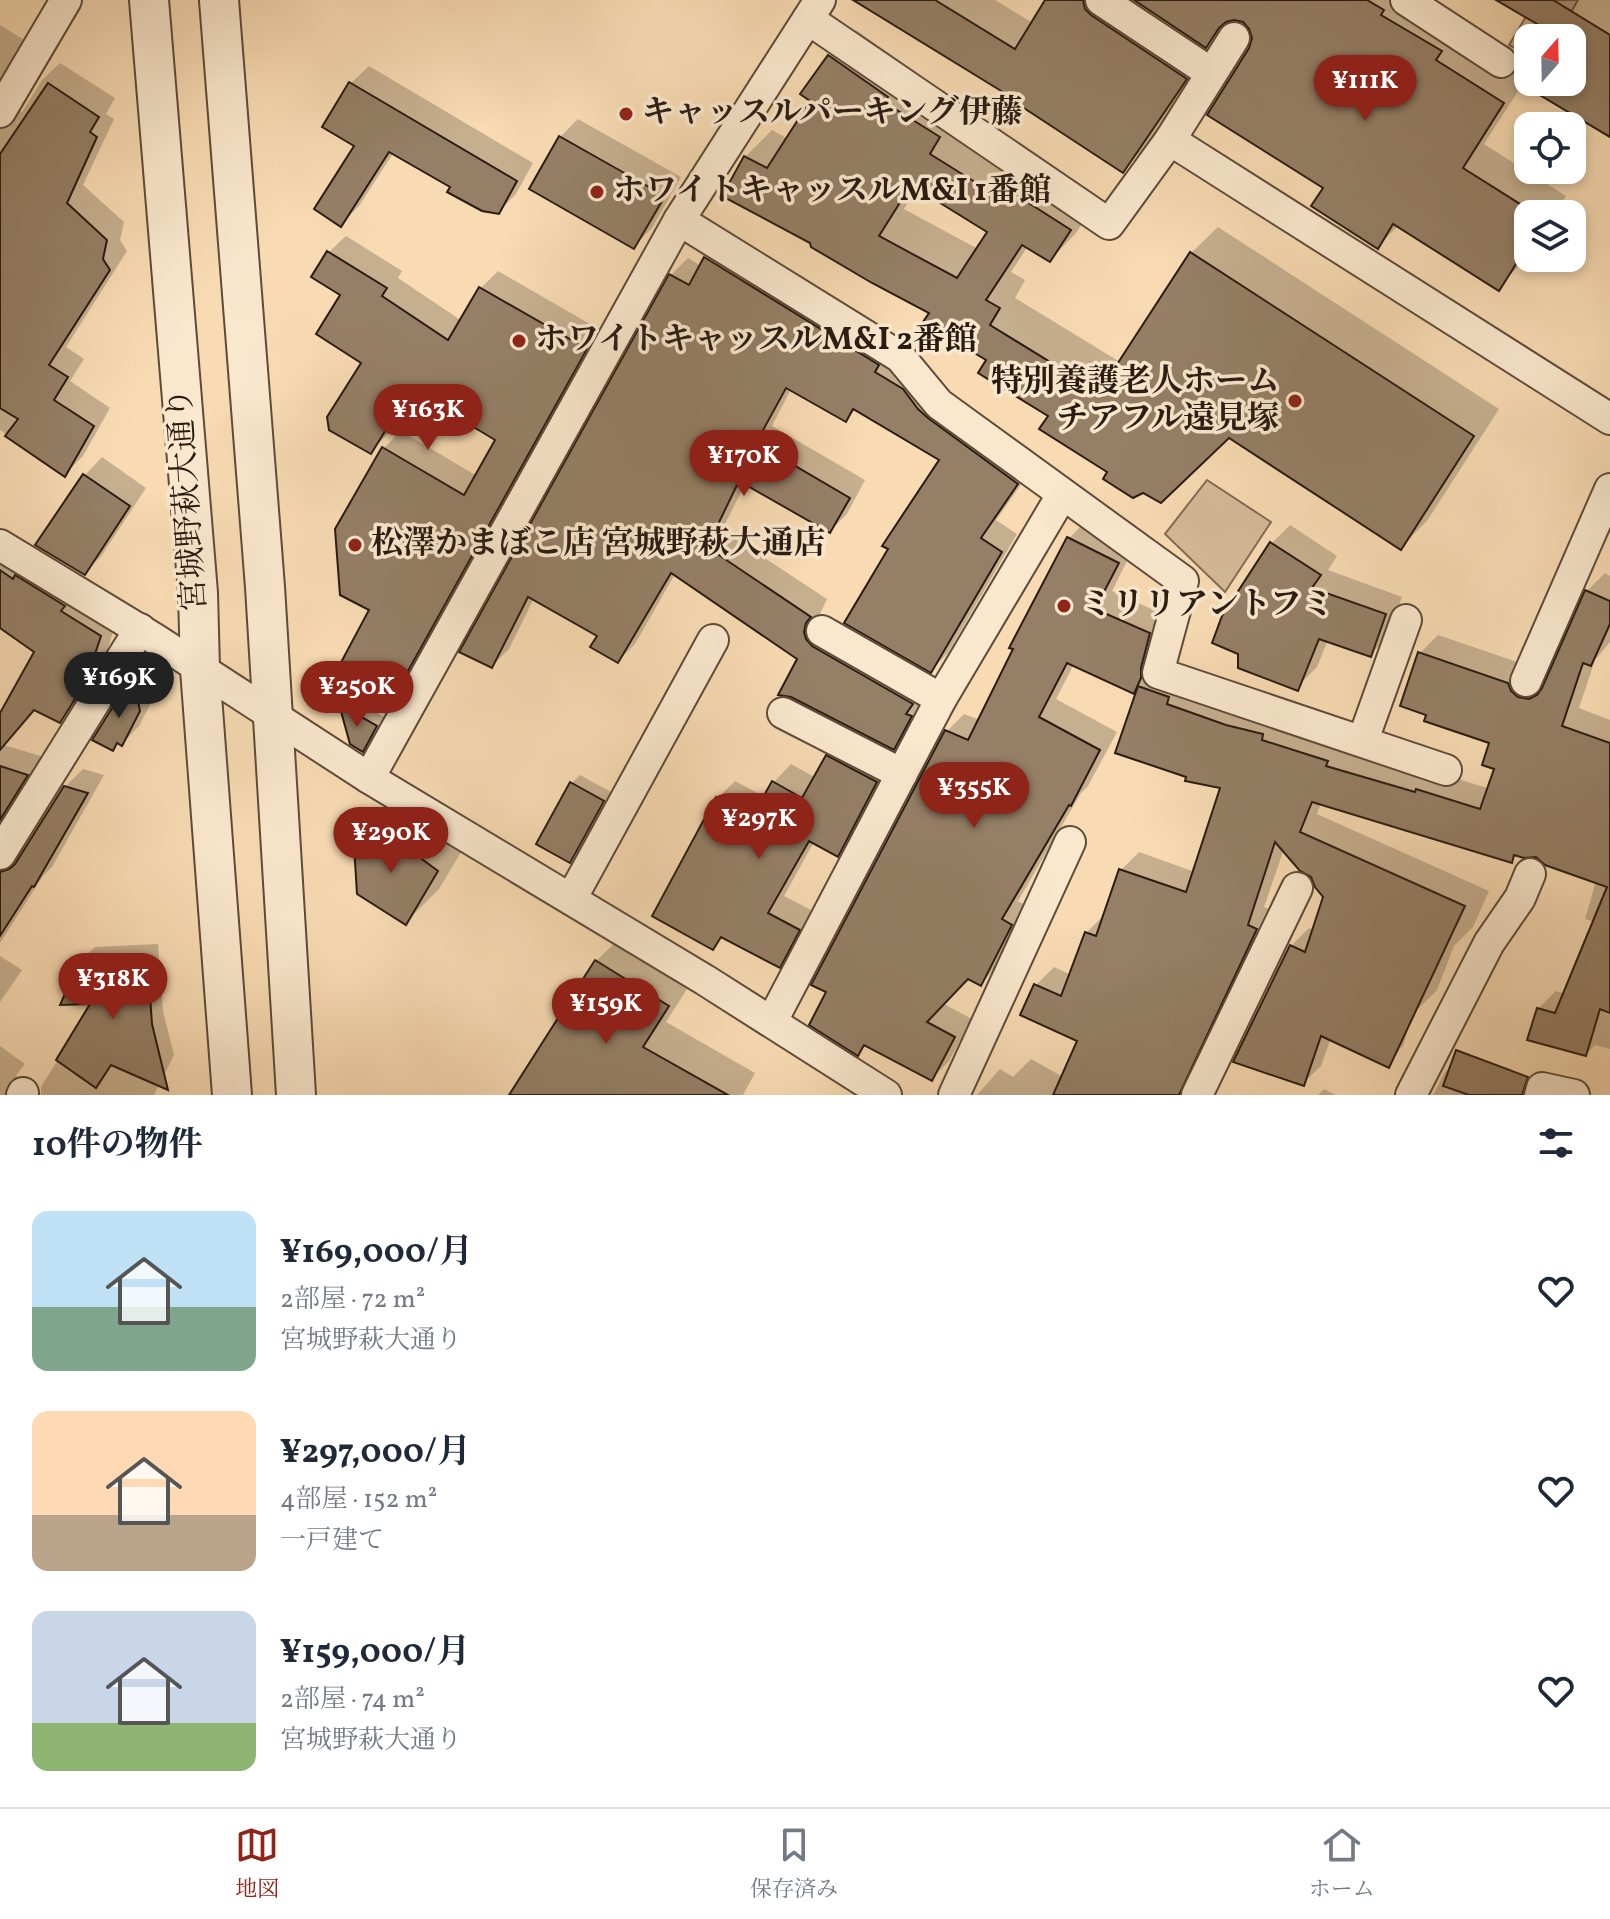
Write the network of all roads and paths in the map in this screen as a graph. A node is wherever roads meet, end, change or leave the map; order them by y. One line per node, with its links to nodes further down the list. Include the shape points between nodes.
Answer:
1 (149, 0): 21 (street, 宮城野萩大通り)
2 (219, 0): 25 (street)
3 (1101, 0): 9 (street)
4 (1406, 0): 8 (street)
5 (56, 3): 10 (street)
6 (814, 9): 11 (street, via 1109,224); 12 (street)
7 (1234, 38): 9 (street)
8 (1501, 62)
9 (1211, 73): 11 (street)
10 (0, 112)
11 (1170, 140): 13 (street)
12 (679, 220): 15 (street, via 900,357 939,404); 29 (street)
13 (1610, 419)
14 (1610, 489): 22 (street)
15 (1062, 495): 23 (street); 26 (street, via 1183,581 1158,673)
16 (0, 545): 18 (street)
17 (1406, 620): 26 (street)
18 (140, 629): 21 (street); 31 (street)
19 (822, 631): 23 (street)
20 (713, 640): 34 (street)
21 (200, 669): 25 (street); 36 (street, 宮城野萩大通り)
22 (1526, 681)
23 (941, 699): 28 (street)
24 (783, 713): 28 (street)
25 (272, 715): 29 (street); 37 (street)
26 (1363, 740): 27 (street)
27 (1446, 770)
28 (902, 774): 35 (street)
29 (369, 778): 34 (street)
30 (1070, 842): 39 (street)
31 (0, 854)
32 (1530, 874): 41 (street)
33 (1297, 888): 40 (street)
34 (571, 899): 35 (street)
35 (772, 1021): 38 (street)
36 (232, 1095)
37 (296, 1095)
38 (886, 1095)
39 (954, 1095)
40 (1197, 1095)
41 (1411, 1095)
42 (1540, 1095): 43 (street, via 1542,1088)
43 (1574, 1095)

